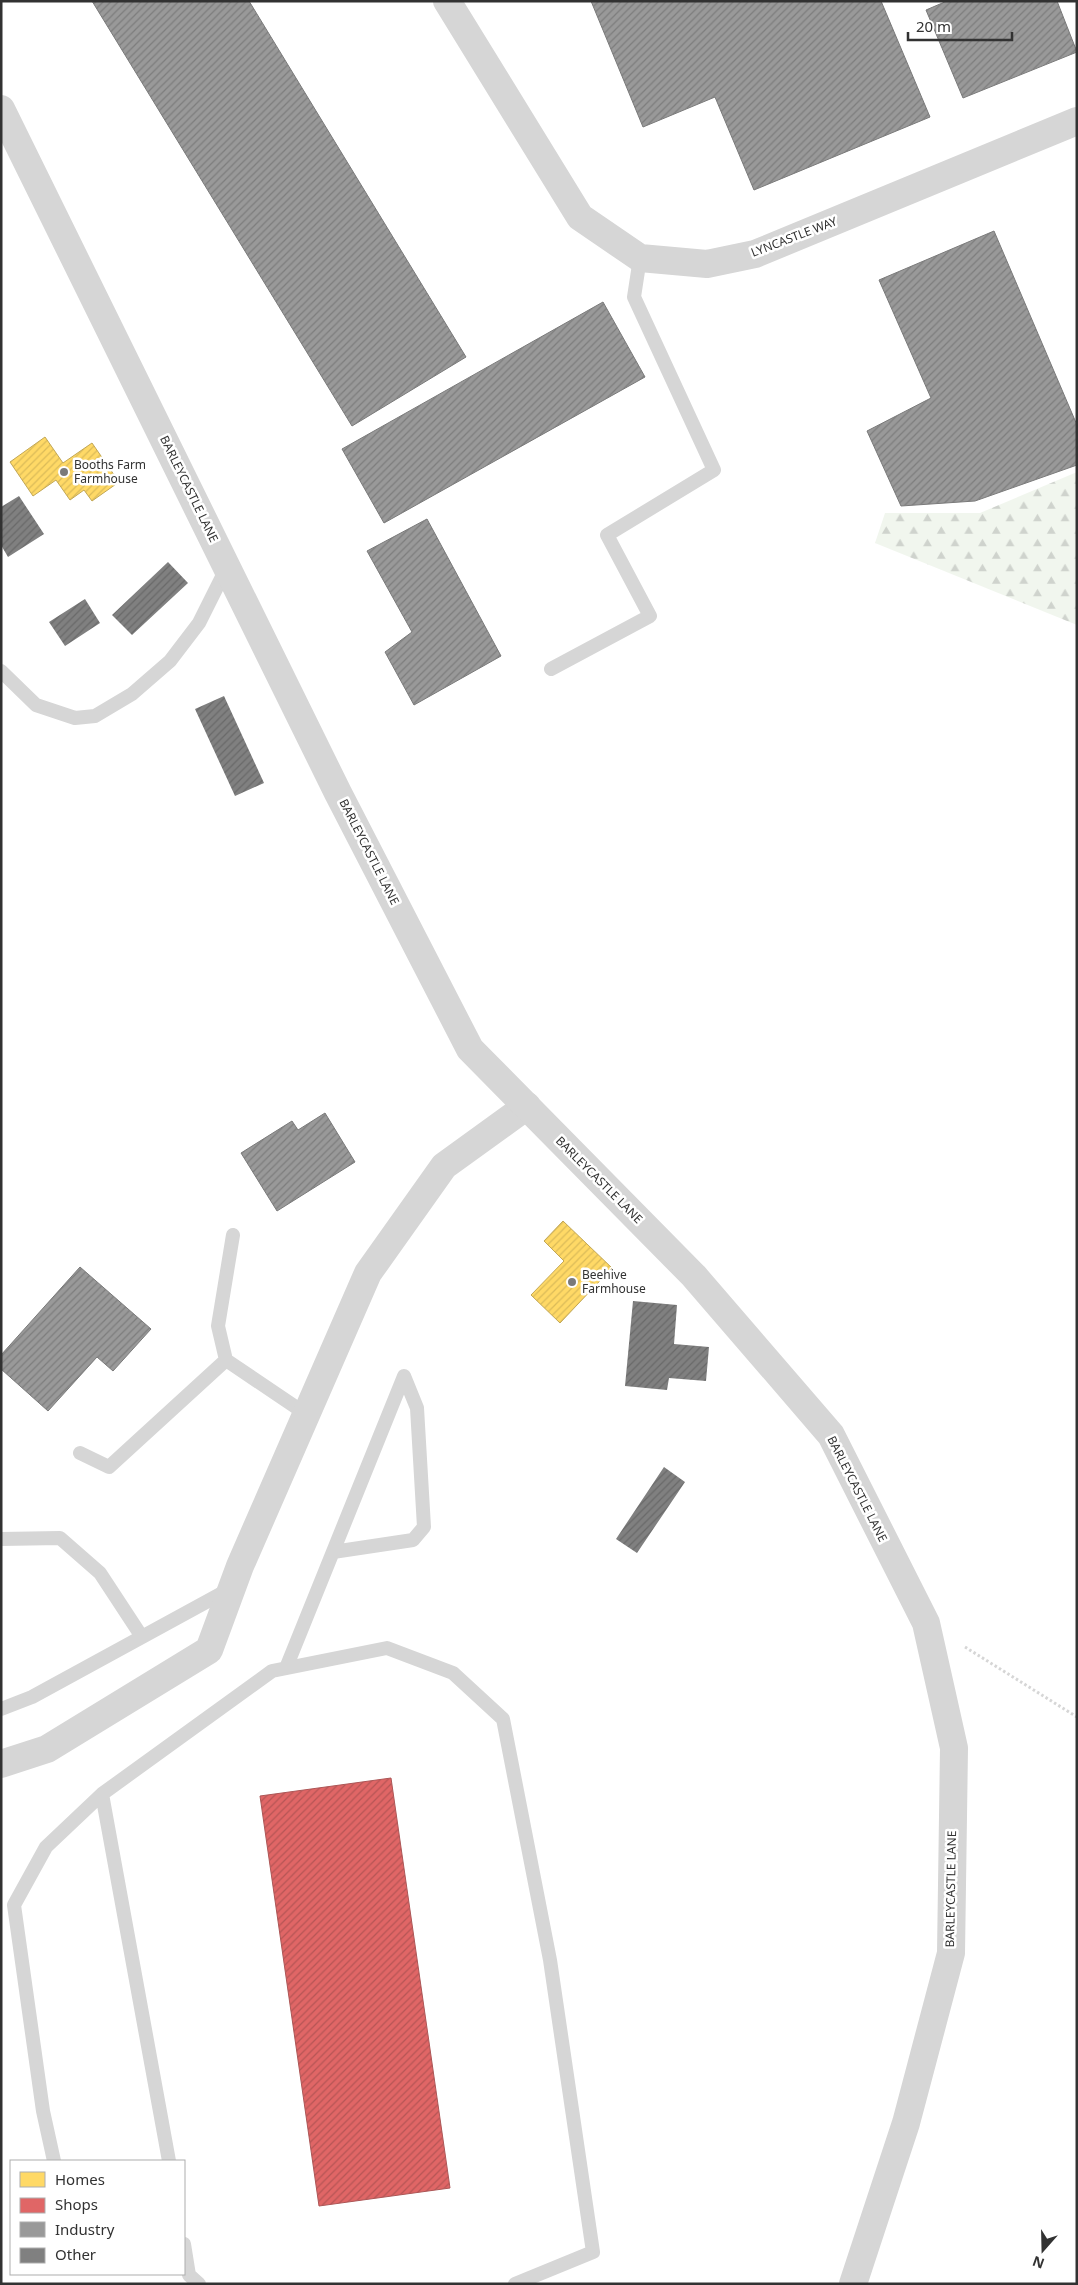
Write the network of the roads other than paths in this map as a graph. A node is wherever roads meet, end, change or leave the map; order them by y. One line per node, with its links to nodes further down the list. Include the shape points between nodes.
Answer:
1 (447, 1): 4 (street, LYNCASTLE WAY, via 580,217)
2 (1, 109): 5 (street, BARLEYCASTLE LANE)
3 (1075, 127): 4 (street, LYNCASTLE WAY, via 755,254 707,264)
4 (640, 258): 6 (lane, via 634,297 714,470 607,535 650,616)
5 (227, 567): 7 (lane, via 199,623 170,661 132,694 95,716 75,718 36,704); 8 (street, BARLEYCASTLE LANE, via 470,1049)
6 (551, 669)
7 (1, 671)
8 (526, 1106): 11 (street, via 444,1166 368,1273); 26 (street, BARLEYCASTLE LANE, via 694,1276 831,1436 926,1623 954,1748 951,1953 906,2123)
9 (233, 1235): 10 (lane, via 218,1326)
10 (226, 1360): 11 (lane); 12 (lane, via 109,1467)
11 (306, 1414): 15 (street)
12 (80, 1454)
13 (1, 1539): 16 (lane, via 60,1538 100,1572)
14 (333, 1552): 14 (lane, via 401,1385 404,1376 417,1408 424,1527 413,1540); 17 (lane)
15 (231, 1589): 16 (lane); 19 (street, via 209,1650 47,1749)
16 (142, 1637): 18 (lane, via 32,1697)
17 (286, 1668): 20 (lane, via 272,1671); 25 (lane, via 387,1648 453,1673 503,1719 550,1960 593,2252)
18 (1, 1709)
19 (1, 1764)
20 (102, 1794): 21 (lane, via 46,1847 14,1905 43,2110); 22 (lane)
21 (54, 2160)
22 (169, 2160)
23 (185, 2249): 24 (lane)
24 (191, 2277)
25 (515, 2284)
26 (853, 2284)

